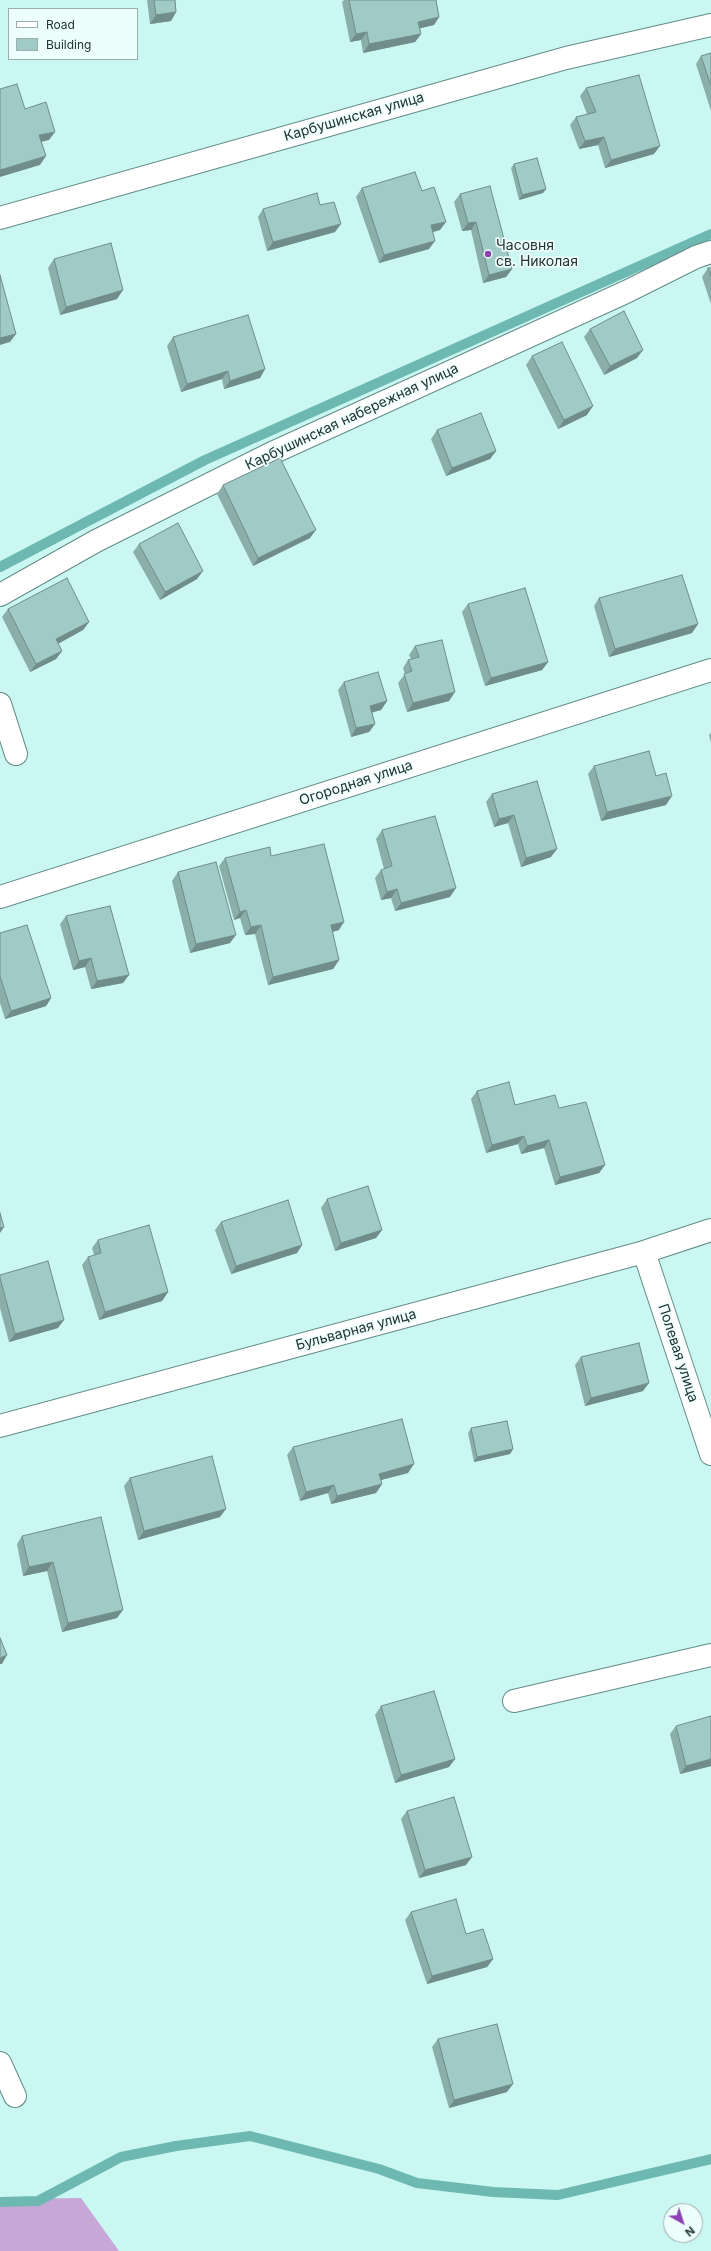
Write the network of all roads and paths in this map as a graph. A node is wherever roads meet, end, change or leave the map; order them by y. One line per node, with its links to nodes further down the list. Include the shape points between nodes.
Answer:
1 (711, 25): 2 (street, Карбушинская улица, via 559,60)
2 (0, 218)
3 (711, 252): 4 (street, Карбушинская набережная улица, via 270,454 96,541)
4 (0, 595)
5 (711, 670): 8 (street, Огородная улица)
6 (0, 704): 7 (street)
7 (16, 754)
8 (0, 897)
9 (711, 1230): 10 (street, Бульварная улица)
10 (644, 1252): 11 (street, Бульварная улица); 12 (street, Полевая улица)
11 (0, 1426)
12 (711, 1454)
13 (711, 1655): 14 (street)
14 (514, 1701)
15 (0, 2063): 16 (street)
16 (15, 2096)

